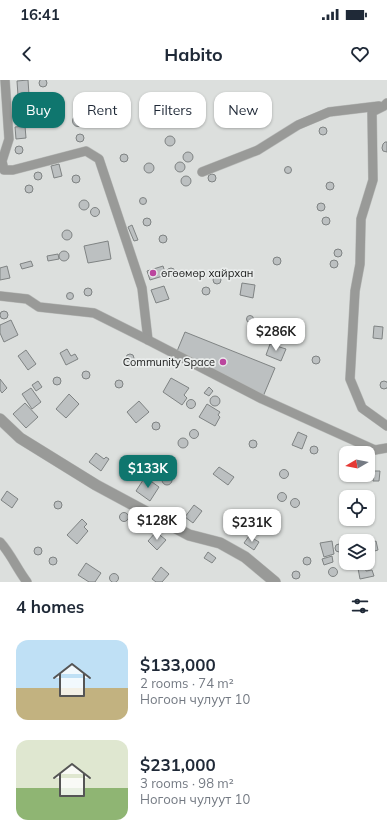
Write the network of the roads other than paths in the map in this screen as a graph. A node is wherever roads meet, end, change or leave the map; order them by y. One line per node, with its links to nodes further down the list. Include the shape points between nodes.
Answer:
1 (5, 80): 3 (street, via 9,139 2,161)
2 (386, 104): 4 (street, via 329,112 298,125 258,150); 8 (street, via 372,112 373,180 361,219 360,264 355,291 350,379 362,408)
3 (2, 171): 6 (street, via 86,150 99,159 142,288)
4 (202, 172)
5 (0, 296): 6 (street, via 27,299 40,307 94,313)
6 (148, 340): 9 (street, via 262,399 375,450)
7 (0, 419): 12 (street, via 20,438 96,484 189,535 220,543 245,557)
8 (387, 426)
9 (387, 448)
10 (0, 542): 11 (street)
11 (27, 582)
12 (275, 582)

